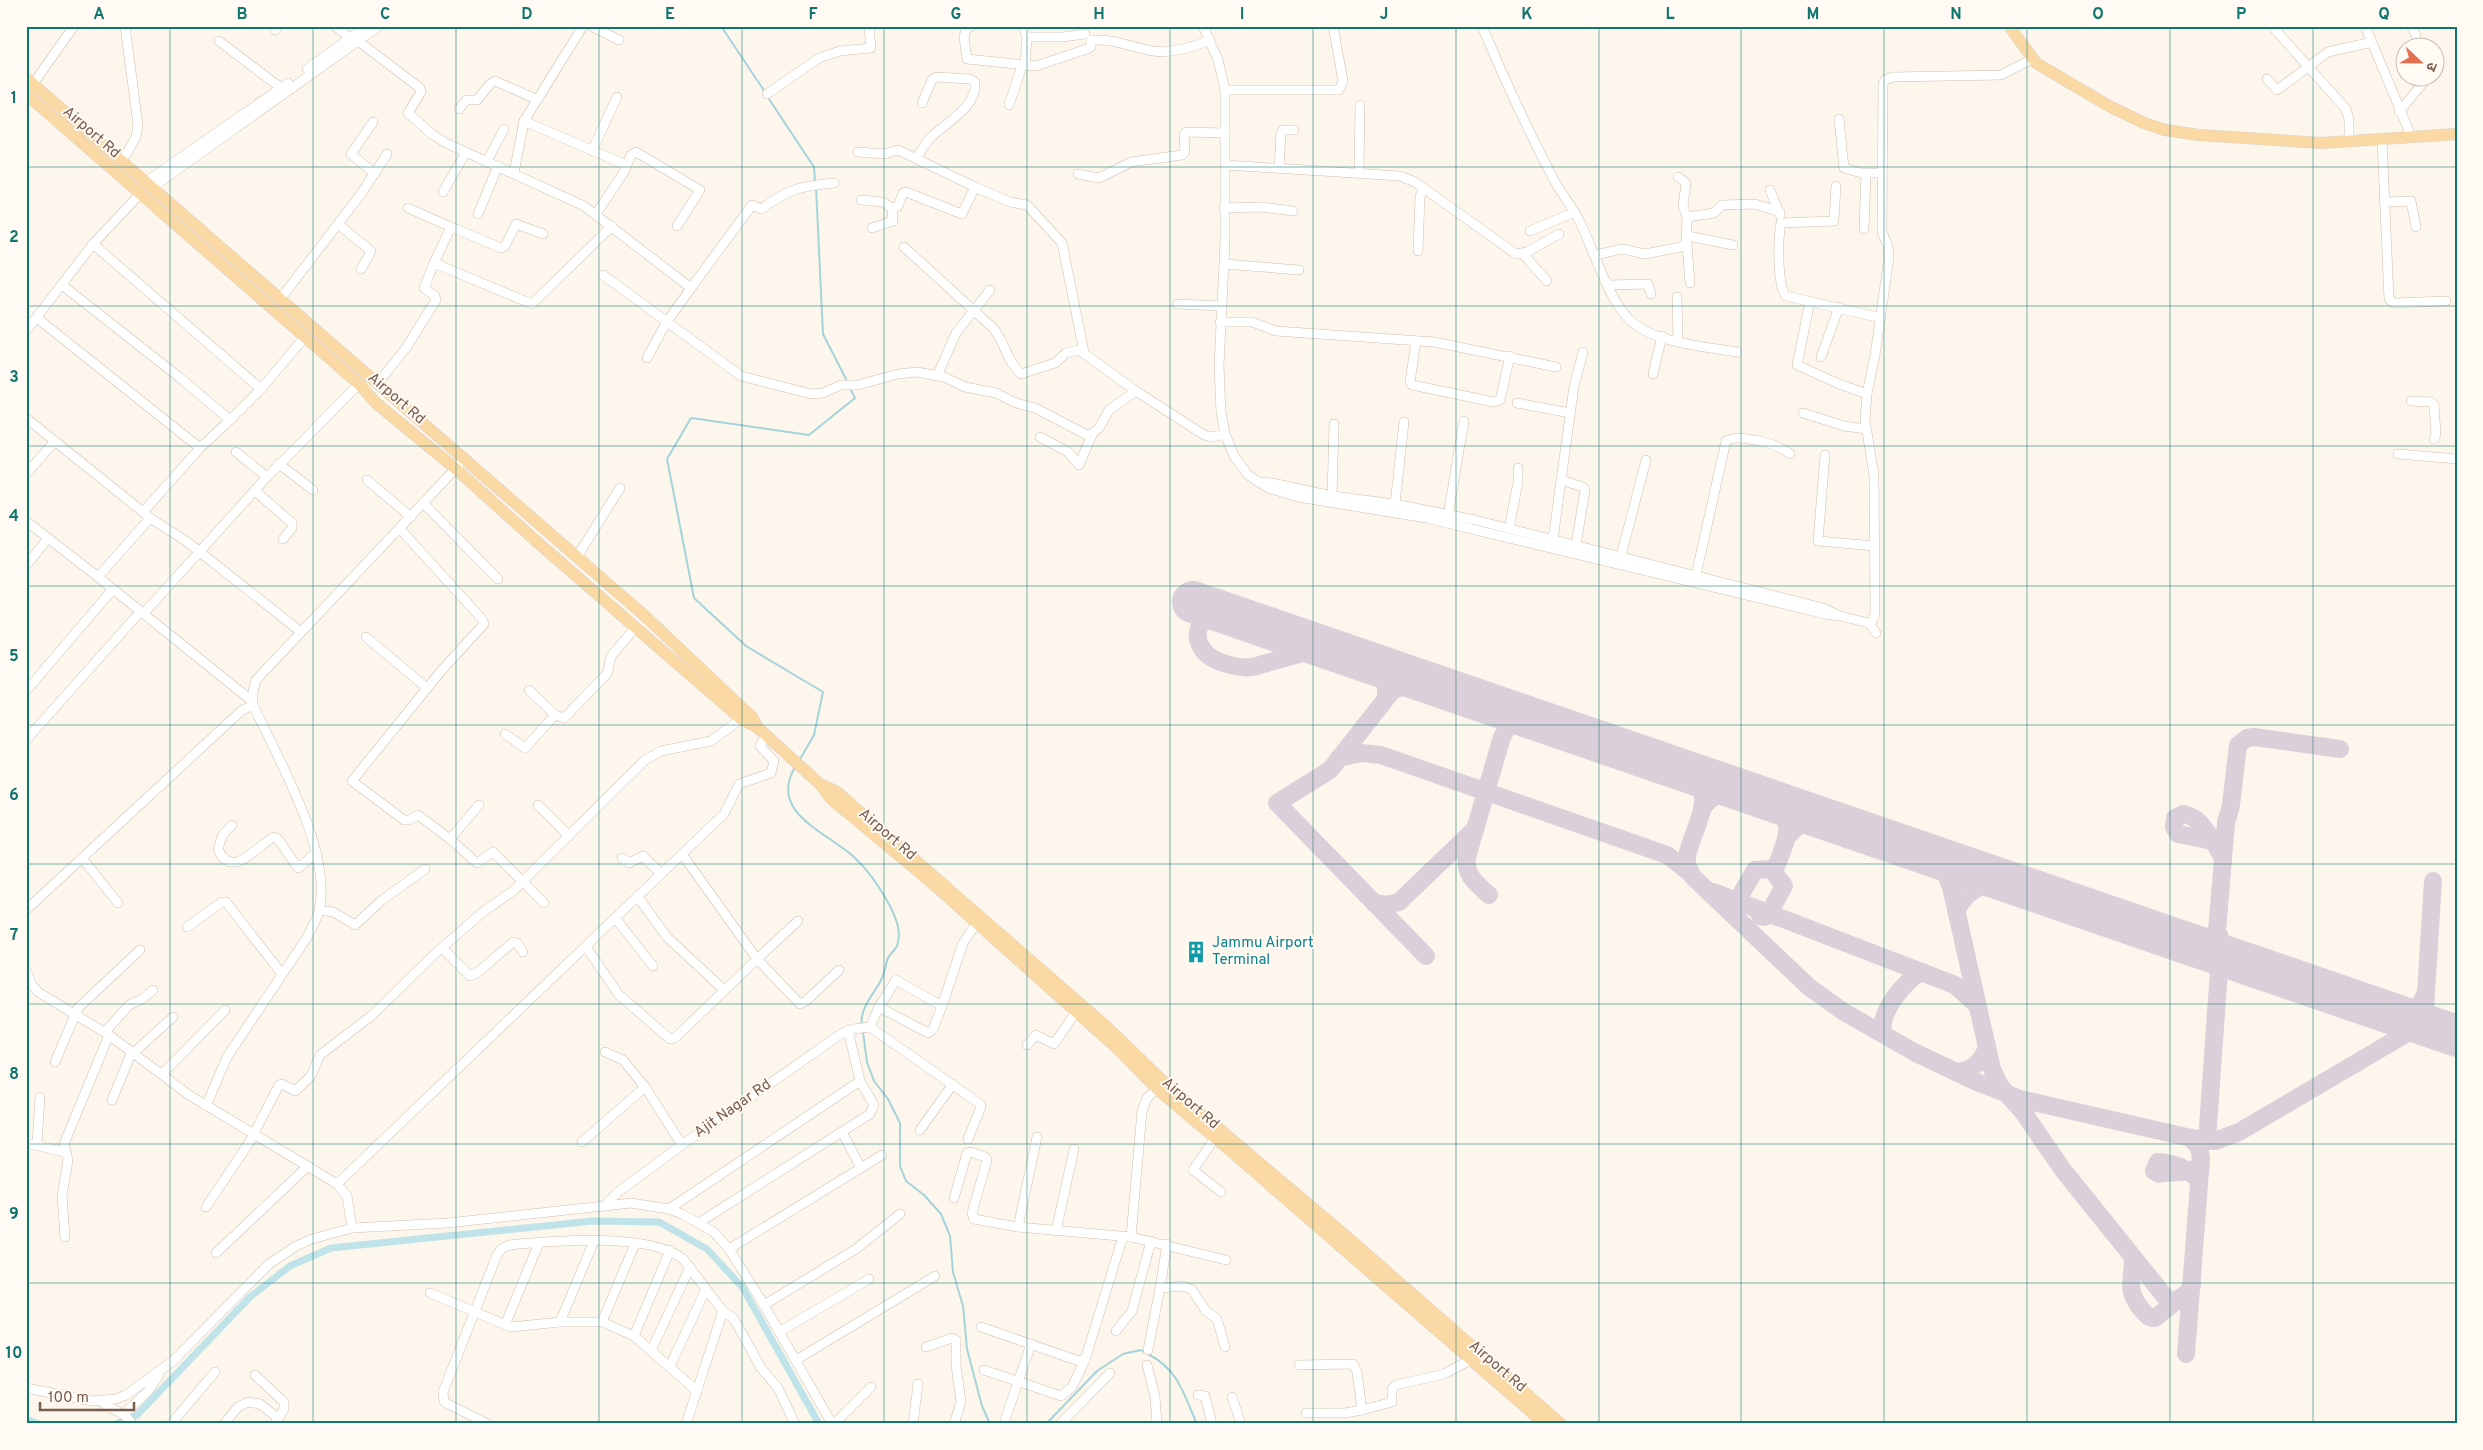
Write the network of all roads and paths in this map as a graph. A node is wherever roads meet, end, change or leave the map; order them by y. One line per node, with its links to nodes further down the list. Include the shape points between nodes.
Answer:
1 (74, 26): 30 (street)
2 (125, 26): 57 (street, via 138,125 136,137)
3 (335, 26): 21 (street)
4 (367, 26): 21 (street)
5 (379, 26): 21 (street)
6 (583, 26): 36 (street)
7 (591, 26): 22 (street)
8 (869, 26): 34 (street, via 871,48 840,51 819,58)
9 (972, 26): 27 (street, via 966,29 965,34 967,59)
10 (1023, 26): 20 (street)
11 (1203, 26): 23 (street)
12 (1333, 26): 33 (street, via 1343,81 1339,90)
13 (1482, 26): 84 (street, via 1530,134)
14 (2009, 26): 26 (main road)
15 (2272, 26): 28 (street)
16 (2365, 26): 25 (street)
17 (2411, 26): 19 (street)
18 (1085, 33): 20 (street); 23 (street, via 1162,52); 27 (street, via 1091,46 1087,49 1043,65)
19 (2416, 35)
20 (1027, 37): 27 (street)
21 (354, 39): 31 (street); 53 (street, via 420,88 421,92 407,112 409,116 433,135); 71 (street)
22 (619, 40)
23 (1210, 40): 33 (street)
24 (219, 41): 31 (street)
25 (2372, 42): 28 (street, via 2328,52); 41 (street)
26 (2032, 59): 51 (main road, via 2109,106 2165,130 2322,143); 65 (street, via 2001,74 1893,77 1885,80 1882,88)
27 (1024, 66): 38 (street)
28 (2308, 68): 29 (street, via 2277,90); 51 (street, via 2346,109)
29 (2268, 79)
30 (28, 85): 57 (main road, Airport Rd); 77 (main road)
31 (281, 88): 71 (street)
32 (2419, 88): 41 (street)
33 (1225, 90): 47 (street)
34 (767, 94)
35 (617, 97): 52 (street)
36 (536, 99): 40 (street, via 495,81 477,100 466,100); 43 (street)
37 (922, 103): 56 (street, via 936,77 975,82 963,111 930,138)
38 (1009, 105)
39 (1360, 105): 63 (street)
40 (459, 109)
41 (2400, 112): 49 (street)
42 (1839, 119): 68 (street, via 1844,168)
43 (524, 121): 52 (street); 64 (street)
44 (373, 122): 66 (street, via 351,154)
45 (504, 129): 58 (street)
46 (1294, 130): 62 (street, via 1281,133)
47 (1225, 133): 60 (street); 67 (street, via 1186,132 1182,155 1131,162 1099,178)
48 (2457, 134): 49 (main road)
49 (2412, 138): 50 (main road)
50 (2382, 140): 51 (main road); 79 (street)
51 (2349, 142)
52 (592, 151): 59 (street)
53 (466, 152): 58 (street); 76 (street)
54 (858, 152): 56 (street, via 884,154 896,150)
55 (387, 154): 66 (street)
56 (917, 158): 73 (street)
57 (122, 161): 71 (main road, Airport Rd)
58 (487, 161): 61 (street)
59 (626, 165): 87 (street); 92 (street, via 633,153 638,153 700,190)
60 (1226, 165): 62 (street); 82 (street)
61 (498, 166): 64 (street); 86 (street)
62 (1279, 168): 63 (street)
63 (1359, 172): 74 (street, via 1400,176)
64 (514, 173): 87 (street)
65 (1882, 173): 68 (street); 128 (street, via 1882,232 1889,252)
66 (375, 174): 90 (street)
67 (1078, 174)
68 (1866, 174): 96 (street)
69 (1678, 177): 88 (street, via 1685,181 1683,206)
70 (834, 183): 116 (street, via 799,187 761,209 752,205)
71 (150, 184): 120 (main road, Airport Rd)
72 (1836, 186): 89 (street, via 1834,221)
73 (975, 188): 81 (street, via 962,214 906,192 898,206); 136 (street, via 1027,205 1062,242)
74 (1423, 188): 104 (street); 105 (street, via 1512,253)
75 (1770, 190): 85 (street)
76 (443, 192)
77 (140, 194): 101 (street); 133 (main road)
78 (861, 200): 81 (street, via 883,202)
79 (2384, 202): 94 (street, via 2411,201); 122 (street, via 2390,301)
80 (408, 208): 93 (street)
81 (892, 208): 95 (street, via 893,222)
82 (1224, 208): 83 (street, via 1261,207); 108 (street)
83 (1294, 211)
84 (1575, 212): 97 (street); 106 (street)
85 (1780, 212): 88 (street, via 1755,204 1722,205 1714,214); 89 (street)
86 (478, 214)
87 (596, 214): 91 (street)
88 (1687, 218): 100 (street)
89 (1781, 223): 121 (street, via 1778,253 1784,293)
90 (338, 224): 109 (street, via 371,251); 120 (street)
91 (612, 226): 107 (street, via 532,304); 116 (street)
92 (677, 226)
93 (450, 227): 98 (street, via 501,248 516,224); 107 (street)
94 (2416, 227)
95 (872, 228)
96 (1864, 229)
97 (1530, 231)
98 (542, 234)
99 (1560, 234): 105 (street)
100 (1687, 241): 102 (street); 106 (street, via 1645,254 1620,249); 113 (street)
101 (93, 244): 114 (street); 147 (street)
102 (1733, 245)
103 (904, 247): 126 (street)
104 (1418, 251)
105 (1523, 254): 112 (street)
106 (1595, 255): 115 (street)
107 (434, 263): 145 (street, via 424,288 436,300 406,348)
108 (1224, 264): 110 (street); 124 (street)
109 (361, 269)
110 (1299, 270)
111 (603, 275): 130 (street)
112 (1547, 281)
113 (1690, 283)
114 (62, 285): 127 (street); 155 (street)
115 (1608, 285): 118 (street, via 1649,284); 132 (street, via 1632,323)
116 (691, 288): 130 (street)
117 (990, 290): 126 (street)
118 (1651, 294)
119 (1677, 297): 135 (street)
120 (281, 298): 145 (main road, Airport Rd)
121 (1810, 301): 125 (street); 149 (street, via 1797,365)
122 (2446, 302)
123 (1176, 304): 124 (street)
124 (1221, 306): 129 (street)
125 (1839, 307): 128 (street); 140 (street)
126 (973, 309): 136 (street, via 1003,339 1008,356 1021,374 1055,363 1072,351); 144 (street, via 949,346)
127 (36, 318): 131 (street); 165 (street)
128 (1881, 318): 149 (street)
129 (1220, 322): 134 (street, via 1252,322 1276,331); 160 (street, via 1220,404)
130 (666, 324): 141 (street); 144 (street, via 741,376 811,394 905,372)
131 (26, 331)
132 (1662, 336): 135 (street); 143 (street)
133 (304, 338): 146 (main road); 147 (street)
134 (1416, 341): 139 (street); 139 (street, via 1412,385 1494,402 1500,400)
135 (1678, 341): 138 (street)
136 (1084, 352): 148 (street)
137 (1583, 352): 152 (street)
138 (1737, 352)
139 (1510, 356): 142 (street)
140 (1820, 357)
141 (647, 358)
142 (1556, 367)
143 (1653, 374)
144 (937, 376): 161 (street, via 965,387 996,393)
145 (378, 383): 171 (main road, Airport Rd)
146 (359, 384): 173 (street); 175 (main road)
147 (261, 389): 155 (street)
148 (1136, 391): 160 (street, via 1204,435); 161 (street, via 1109,410)
149 (1867, 394): 159 (street)
150 (2411, 401): 163 (street, via 2434,405)
151 (1517, 403): 152 (street)
152 (1570, 413): 179 (street)
153 (1803, 413): 159 (street, via 1844,426)
154 (26, 418): 164 (street)
155 (230, 420): 165 (street)
156 (1464, 421): 188 (street)
157 (1404, 422): 186 (street)
158 (1334, 424): 184 (street)
159 (1866, 429): 197 (street, via 1874,475)
160 (1225, 434): 180 (street, via 1239,465)
161 (1092, 435): 162 (street, via 1080,464 1068,452)
162 (1040, 437)
163 (2434, 439)
164 (55, 441): 176 (street); 187 (street)
165 (200, 448): 187 (street)
166 (236, 452): 177 (street)
167 (1790, 454): 202 (street, via 1763,442 1736,438 1726,441)
168 (2398, 454): 170 (street)
169 (1825, 456): 197 (street, via 1818,541)
170 (2457, 458)
171 (465, 459): 175 (street); 200 (main road, Airport Rd)
172 (1646, 460): 199 (street)
173 (280, 464): 177 (street); 182 (street)
174 (1518, 468): 191 (street)
175 (456, 469): 185 (street); 209 (main road)
176 (26, 474)
177 (267, 477): 183 (street)
178 (367, 480): 189 (street)
179 (1560, 480): 195 (street); 196 (street, via 1585,490)
180 (1255, 482): 184 (street); 207 (street, via 1298,497 1426,518)
181 (620, 488): 200 (street)
182 (313, 490)
183 (255, 491): 194 (street, via 292,523); 198 (street)
184 (1332, 496): 186 (street)
185 (424, 504): 189 (street); 204 (street)
186 (1395, 504): 188 (street)
187 (146, 515): 198 (street); 203 (street)
188 (1448, 515): 191 (street)
189 (411, 517): 192 (street)
190 (27, 522): 193 (street)
191 (1509, 528): 195 (street)
192 (400, 529): 210 (street); 213 (street, via 484,622)
193 (48, 538): 201 (street); 203 (street)
194 (283, 539)
195 (1552, 540): 196 (street)
196 (1576, 545): 199 (street)
197 (1875, 546): 208 (street, via 1875,613)
198 (198, 552): 206 (street); 210 (street)
199 (1621, 556): 202 (street)
200 (577, 557): 219 (main road, Airport Rd, via 646,616 752,717)
201 (26, 566)
202 (1696, 575): 207 (street, via 1823,608)
203 (98, 578): 205 (street)
204 (498, 580)
205 (113, 589): 206 (street); 215 (street)
206 (143, 612): 216 (street); 221 (street)
207 (1840, 616): 208 (street)
208 (1869, 623): 211 (street)
209 (636, 627): 217 (street, via 610,658 611,666 606,675 566,717); 218 (main road)
210 (300, 632): 216 (street, via 259,676 254,684)
211 (1876, 633)
212 (366, 637): 213 (street)
213 (426, 688): 227 (street, via 352,781 404,820 418,815)
214 (529, 690): 217 (street)
215 (26, 692)
216 (253, 703): 228 (street, via 308,822); 230 (street)
217 (555, 715): 220 (street, via 525,748)
218 (741, 719): 219 (main road); 226 (street, via 711,741 661,751 644,760)
219 (762, 731): 222 (main road); 229 (street, via 760,746 774,761 770,773 739,784 724,814)
220 (505, 734)
221 (26, 740)
222 (818, 782): 242 (main road, via 831,798); 372 (main road, Airport Rd, via 837,792 990,923 1167,1085)
223 (479, 804): 227 (street)
224 (538, 805): 226 (street)
225 (232, 825): 228 (street, via 222,836 218,850 231,862 241,861 274,837 298,868)
226 (569, 836): 234 (street)
227 (450, 839): 234 (street, via 477,862 493,852)
228 (316, 853): 239 (street)
229 (682, 854): 233 (street); 248 (street)
230 (82, 858): 236 (street); 238 (street)
231 (622, 858): 233 (street, via 630,863 643,856)
232 (425, 869): 239 (street, via 355,925 333,912)
233 (661, 874): 235 (street)
234 (523, 881): 237 (street); 245 (street)
235 (637, 896): 240 (street); 254 (street, via 667,937)
236 (118, 903)
237 (544, 903)
238 (26, 910)
239 (319, 910): 252 (street, via 306,939)
240 (615, 918): 244 (street); 249 (street)
241 (798, 921): 248 (street)
242 (976, 924): 255 (street, via 963,943); 258 (main road)
243 (187, 927): 252 (street, via 226,902)
244 (586, 947): 254 (street, via 619,995 670,1039 675,1038); 291 (street)
245 (442, 948): 247 (street, via 470,976 474,976 512,942 517,943); 278 (street, via 370,1017 320,1055 311,1076 299,1090 279,1085)
246 (140, 950): 259 (street)
247 (523, 952)
248 (757, 959): 251 (street, via 800,1004); 254 (street)
249 (653, 966)
250 (26, 970): 259 (street, via 38,992)
251 (839, 970)
252 (282, 974): 275 (street, via 227,1057)
253 (153, 990): 263 (street, via 129,1005)
254 (724, 990)
255 (942, 1006): 256 (street, via 896,980); 256 (street, via 933,1029 928,1033)
256 (879, 1007): 261 (street)
257 (225, 1010): 268 (street)
258 (1076, 1012): 264 (street, via 1054,1044 1036,1035); 272 (main road)
259 (74, 1015): 263 (street); 267 (street)
260 (173, 1017): 266 (street)
261 (869, 1027): 262 (street, Ajit Nagar Rd); 270 (street)
262 (850, 1030): 269 (street); 285 (street, Ajit Nagar Rd)
263 (107, 1034): 266 (street); 287 (street, via 65,1139)
264 (1028, 1045)
265 (605, 1052): 271 (street, via 623,1060)
266 (132, 1053): 268 (street); 274 (street)
267 (55, 1062)
268 (162, 1074): 275 (street)
269 (860, 1081): 277 (street, via 874,1108); 296 (street)
270 (953, 1084): 276 (street); 281 (street, via 981,1105)
271 (645, 1087): 282 (street); 285 (street)
272 (1156, 1089): 280 (main road); 302 (street, via 1151,1092 1142,1111)
273 (40, 1097): 284 (street)
274 (112, 1100)
275 (206, 1106): 278 (street)
276 (920, 1130)
277 (842, 1132): 290 (street); 298 (street)
278 (254, 1133): 289 (street); 295 (street)
279 (1036, 1137): 299 (street)
280 (1215, 1138): 292 (street, via 1193,1170); 336 (main road)
281 (968, 1139)
282 (582, 1142)
283 (26, 1143): 284 (street)
284 (37, 1144): 287 (street)
285 (682, 1145): 294 (street, Ajit Nagar Rd)
286 (1074, 1149): 301 (street)
287 (65, 1152): 303 (street, via 68,1164 62,1196)
288 (882, 1155): 290 (street)
289 (308, 1166): 291 (street); 311 (street)
290 (861, 1168): 309 (street)
291 (338, 1184): 300 (street, via 347,1196)
292 (1221, 1192)
293 (954, 1198): 299 (street, via 967,1153 984,1156 987,1160 973,1218)
294 (604, 1206): 296 (street, via 631,1204); 300 (street, via 448,1223)
295 (206, 1207)
296 (669, 1209): 298 (street)
297 (900, 1214): 319 (street, via 856,1249)
298 (700, 1222): 309 (street)
299 (1018, 1227): 301 (street)
300 (352, 1228): 341 (street, via 312,1238 269,1264)
301 (1056, 1231): 302 (street)
302 (1127, 1236): 305 (street); 335 (street)
303 (65, 1237)
304 (594, 1241): 306 (street); 307 (street); 322 (street)
305 (1151, 1241): 308 (street); 327 (street, via 1132,1311)
306 (539, 1243): 320 (street, via 509,1245 501,1249); 324 (street)
307 (635, 1244): 310 (street); 323 (street)
308 (1167, 1244): 312 (street); 316 (street)
309 (729, 1249): 319 (street)
310 (670, 1250): 313 (street); 328 (street)
311 (216, 1254)
312 (1226, 1260)
313 (690, 1267): 317 (street); 333 (street)
314 (935, 1276): 334 (street)
315 (869, 1280): 326 (street)
316 (1160, 1288): 331 (street, via 1183,1286 1192,1290 1207,1313 1217,1319); 332 (street)
317 (706, 1289): 321 (street); 339 (street)
318 (430, 1293): 320 (street)
319 (764, 1304): 326 (street)
320 (473, 1311): 324 (street); 361 (street, via 444,1385 443,1397 453,1408)
321 (723, 1311): 349 (street); 363 (street, via 738,1326 761,1368 778,1388)
322 (560, 1322): 323 (street); 324 (street, via 516,1327)
323 (602, 1322): 328 (street)
324 (505, 1325)
325 (981, 1327): 329 (street)
326 (780, 1332): 334 (street)
327 (1116, 1332)
328 (634, 1336): 333 (street)
329 (1031, 1344): 335 (street, via 1079,1361); 345 (street)
330 (926, 1347): 366 (street, via 952,1338 956,1340 961,1402)
331 (1225, 1347)
332 (1148, 1350)
333 (651, 1351): 339 (street)
334 (796, 1360): 364 (street)
335 (1085, 1360): 345 (street, via 1072,1388 1061,1396)
336 (1470, 1360): 353 (street, via 1444,1374 1396,1386 1392,1389 1392,1402); 371 (main road)
337 (1147, 1365): 368 (street, via 1155,1397)
338 (1299, 1365): 353 (street, via 1355,1366)
339 (670, 1366): 349 (street)
340 (984, 1370): 345 (street)
341 (160, 1372): 352 (street, via 126,1396); 355 (street, via 148,1391)
342 (215, 1372): 359 (street)
343 (1110, 1373): 367 (street)
344 (255, 1375): 357 (street, via 284,1402)
345 (1018, 1382): 356 (street)
346 (918, 1384): 365 (street)
347 (26, 1388): 352 (street)
348 (870, 1388): 364 (street)
349 (697, 1391): 362 (street)
350 (1198, 1396): 369 (street, via 1206,1397)
351 (1232, 1396): 370 (street)
352 (102, 1402): 355 (street)
353 (1362, 1410): 354 (street)
354 (1306, 1413)
355 (126, 1414): 358 (street)
356 (1005, 1420)
357 (277, 1421): 360 (street, via 260,1404 248,1402 238,1407)
358 (132, 1424)
359 (171, 1424)
360 (224, 1424)
361 (488, 1424)
362 (686, 1424)
363 (796, 1424)
364 (833, 1424)
365 (913, 1424)
366 (954, 1424)
367 (1060, 1424)
368 (1157, 1424)
369 (1212, 1424)
370 (1241, 1424)
371 (1545, 1424)
372 (1561, 1424)

